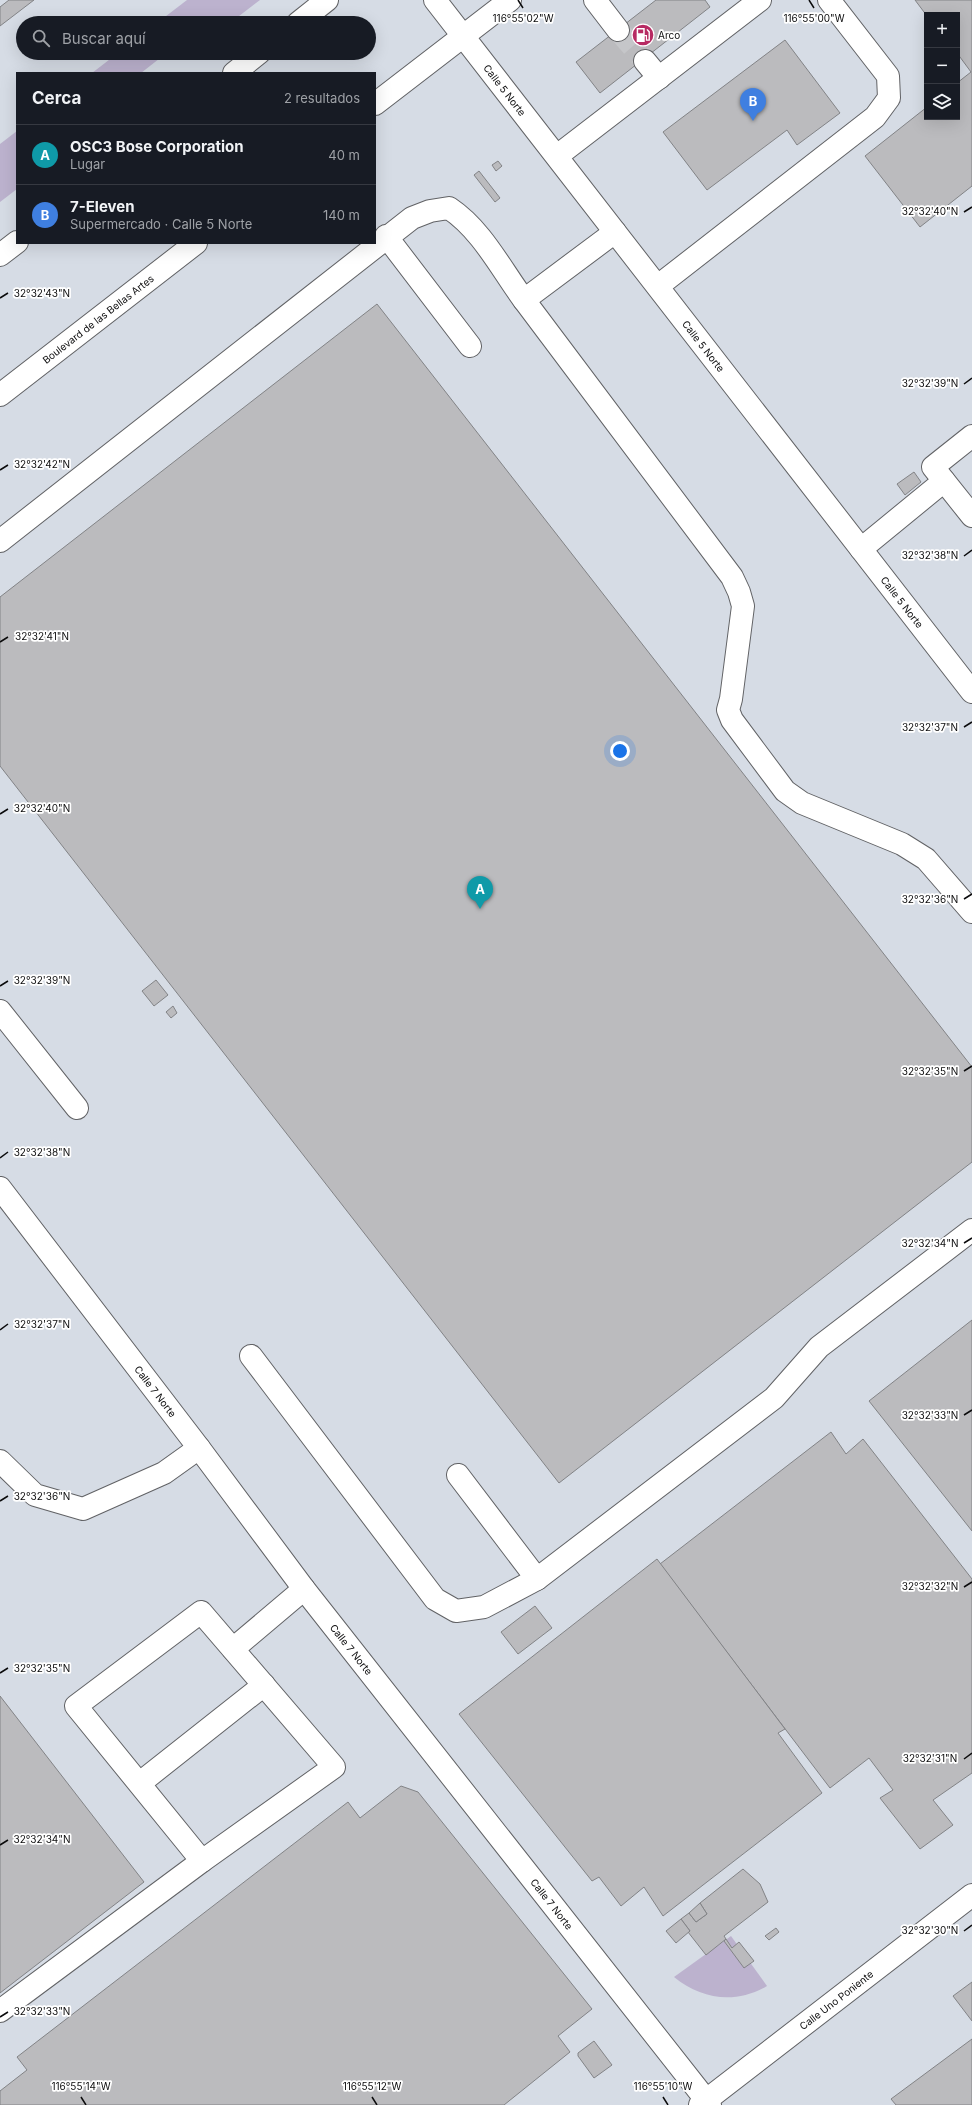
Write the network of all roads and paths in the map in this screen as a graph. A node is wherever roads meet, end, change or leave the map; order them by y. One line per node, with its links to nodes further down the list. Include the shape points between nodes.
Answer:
1 (327, 0): 7 (street)
2 (436, 0): 9 (street, Calle 5 Norte)
3 (510, 0): 9 (street)
4 (595, 0): 8 (street)
5 (760, 0): 13 (street)
6 (829, 0): 23 (street, via 888,76 889,98 875,117)
7 (307, 16)
8 (618, 30)
9 (463, 36): 14 (street); 15 (street, Calle 5 Norte)
10 (250, 60): 12 (street)
11 (645, 61): 13 (street)
12 (235, 72)
13 (659, 78): 15 (street)
14 (376, 103)
15 (557, 156): 16 (street, Calle 5 Norte)
16 (615, 232): 23 (street, Calle 5 Norte); 24 (street)
17 (386, 236): 21 (street); 24 (street, via 412,218 430,211 449,208 463,217 473,228); 25 (street)
18 (16, 243): 22 (street)
19 (195, 244): 26 (street, Boulevard de las Bellas Artes)
20 (376, 244): 30 (street)
21 (376, 244)
22 (0, 255)
23 (658, 286): 31 (street, Calle 5 Norte)
24 (524, 300): 33 (street, via 732,577 743,606 728,710 732,720 785,791 802,803 902,844 926,859)
25 (470, 346)
26 (0, 395)
27 (972, 436): 28 (street, via 933,467)
28 (944, 481): 29 (street); 31 (street)
29 (972, 516)
30 (0, 541)
31 (861, 549): 32 (street, Calle 5 Norte)
32 (972, 692)
33 (972, 912)
34 (0, 1011): 35 (street)
35 (76, 1108)
36 (0, 1188): 39 (street, Calle 7 Norte)
37 (972, 1230): 42 (street, via 819,1347 774,1398)
38 (251, 1356): 42 (street, via 435,1599 456,1611 484,1607)
39 (200, 1448): 40 (street, via 164,1472 83,1509 35,1495); 43 (street, Calle 7 Norte)
40 (0, 1461)
41 (458, 1475): 42 (street)
42 (537, 1579)
43 (304, 1589): 44 (street); 50 (street, Calle 7 Norte)
44 (233, 1649): 45 (street); 46 (street, via 201,1612 76,1706)
45 (264, 1685): 46 (street); 47 (street, via 334,1767)
46 (140, 1783): 47 (street)
47 (202, 1861): 49 (street)
48 (972, 1895): 50 (street, Calle Uno Poniente)
49 (0, 2011)
50 (706, 2103)

